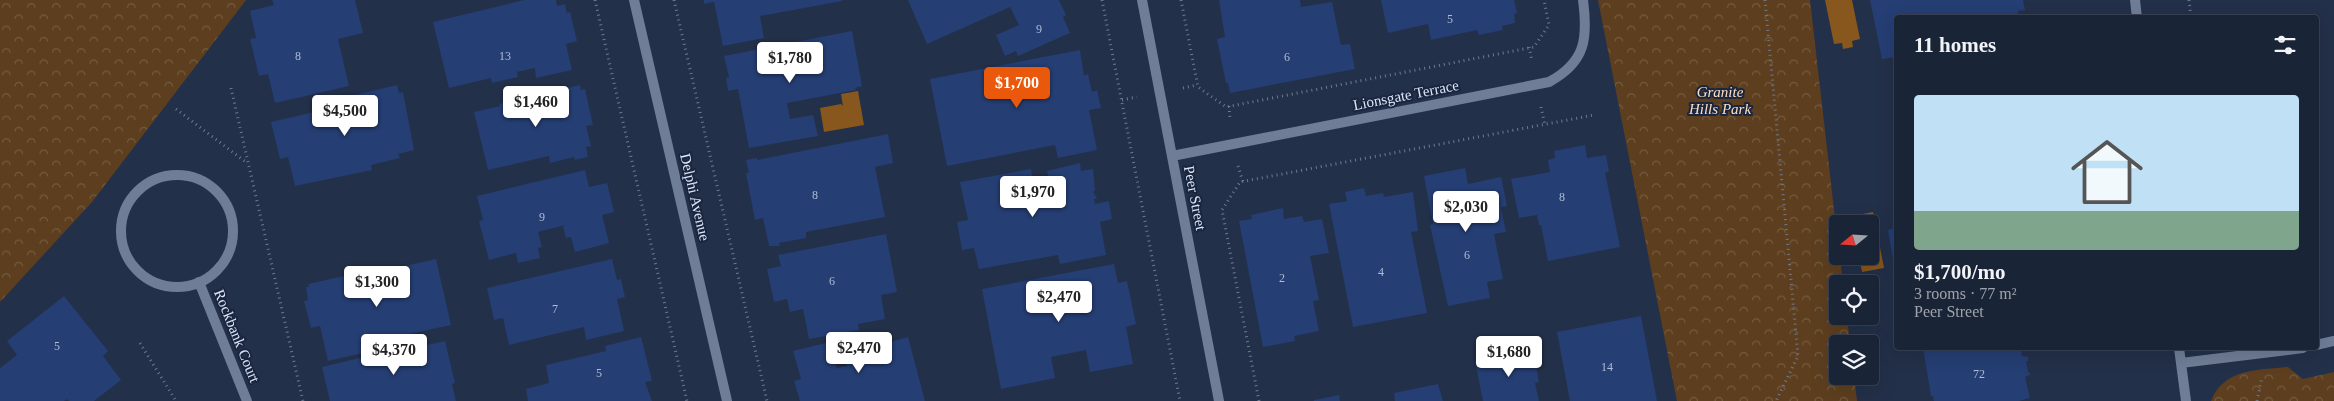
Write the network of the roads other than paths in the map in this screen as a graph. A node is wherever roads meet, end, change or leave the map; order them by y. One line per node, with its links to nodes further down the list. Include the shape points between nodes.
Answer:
1 (634, 0): 14 (street, Delphi Avenue)
2 (1142, 0): 6 (street, Peer Street)
3 (1583, 0): 6 (street, Lionsgate Terrace, via 1585,42 1575,63 1549,82)
4 (2135, 0): 5 (street)
5 (2137, 15)
6 (1172, 156): 15 (street, Peer Street)
7 (199, 282): 7 (street, Rockbank Court, via 168,286 150,280 136,269 126,254 121,237 122,219 140,188 156,179 174,174 193,177 210,185 223,199 231,216 233,235 229,254 218,270); 13 (street, Rockbank Court)
8 (2334, 341): 9 (street)
9 (2319, 344)
10 (2179, 350): 12 (street)
11 (2287, 350): 12 (street)
12 (2181, 363): 16 (street)
13 (248, 401)
14 (727, 401)
15 (1219, 401)
16 (2186, 401)

